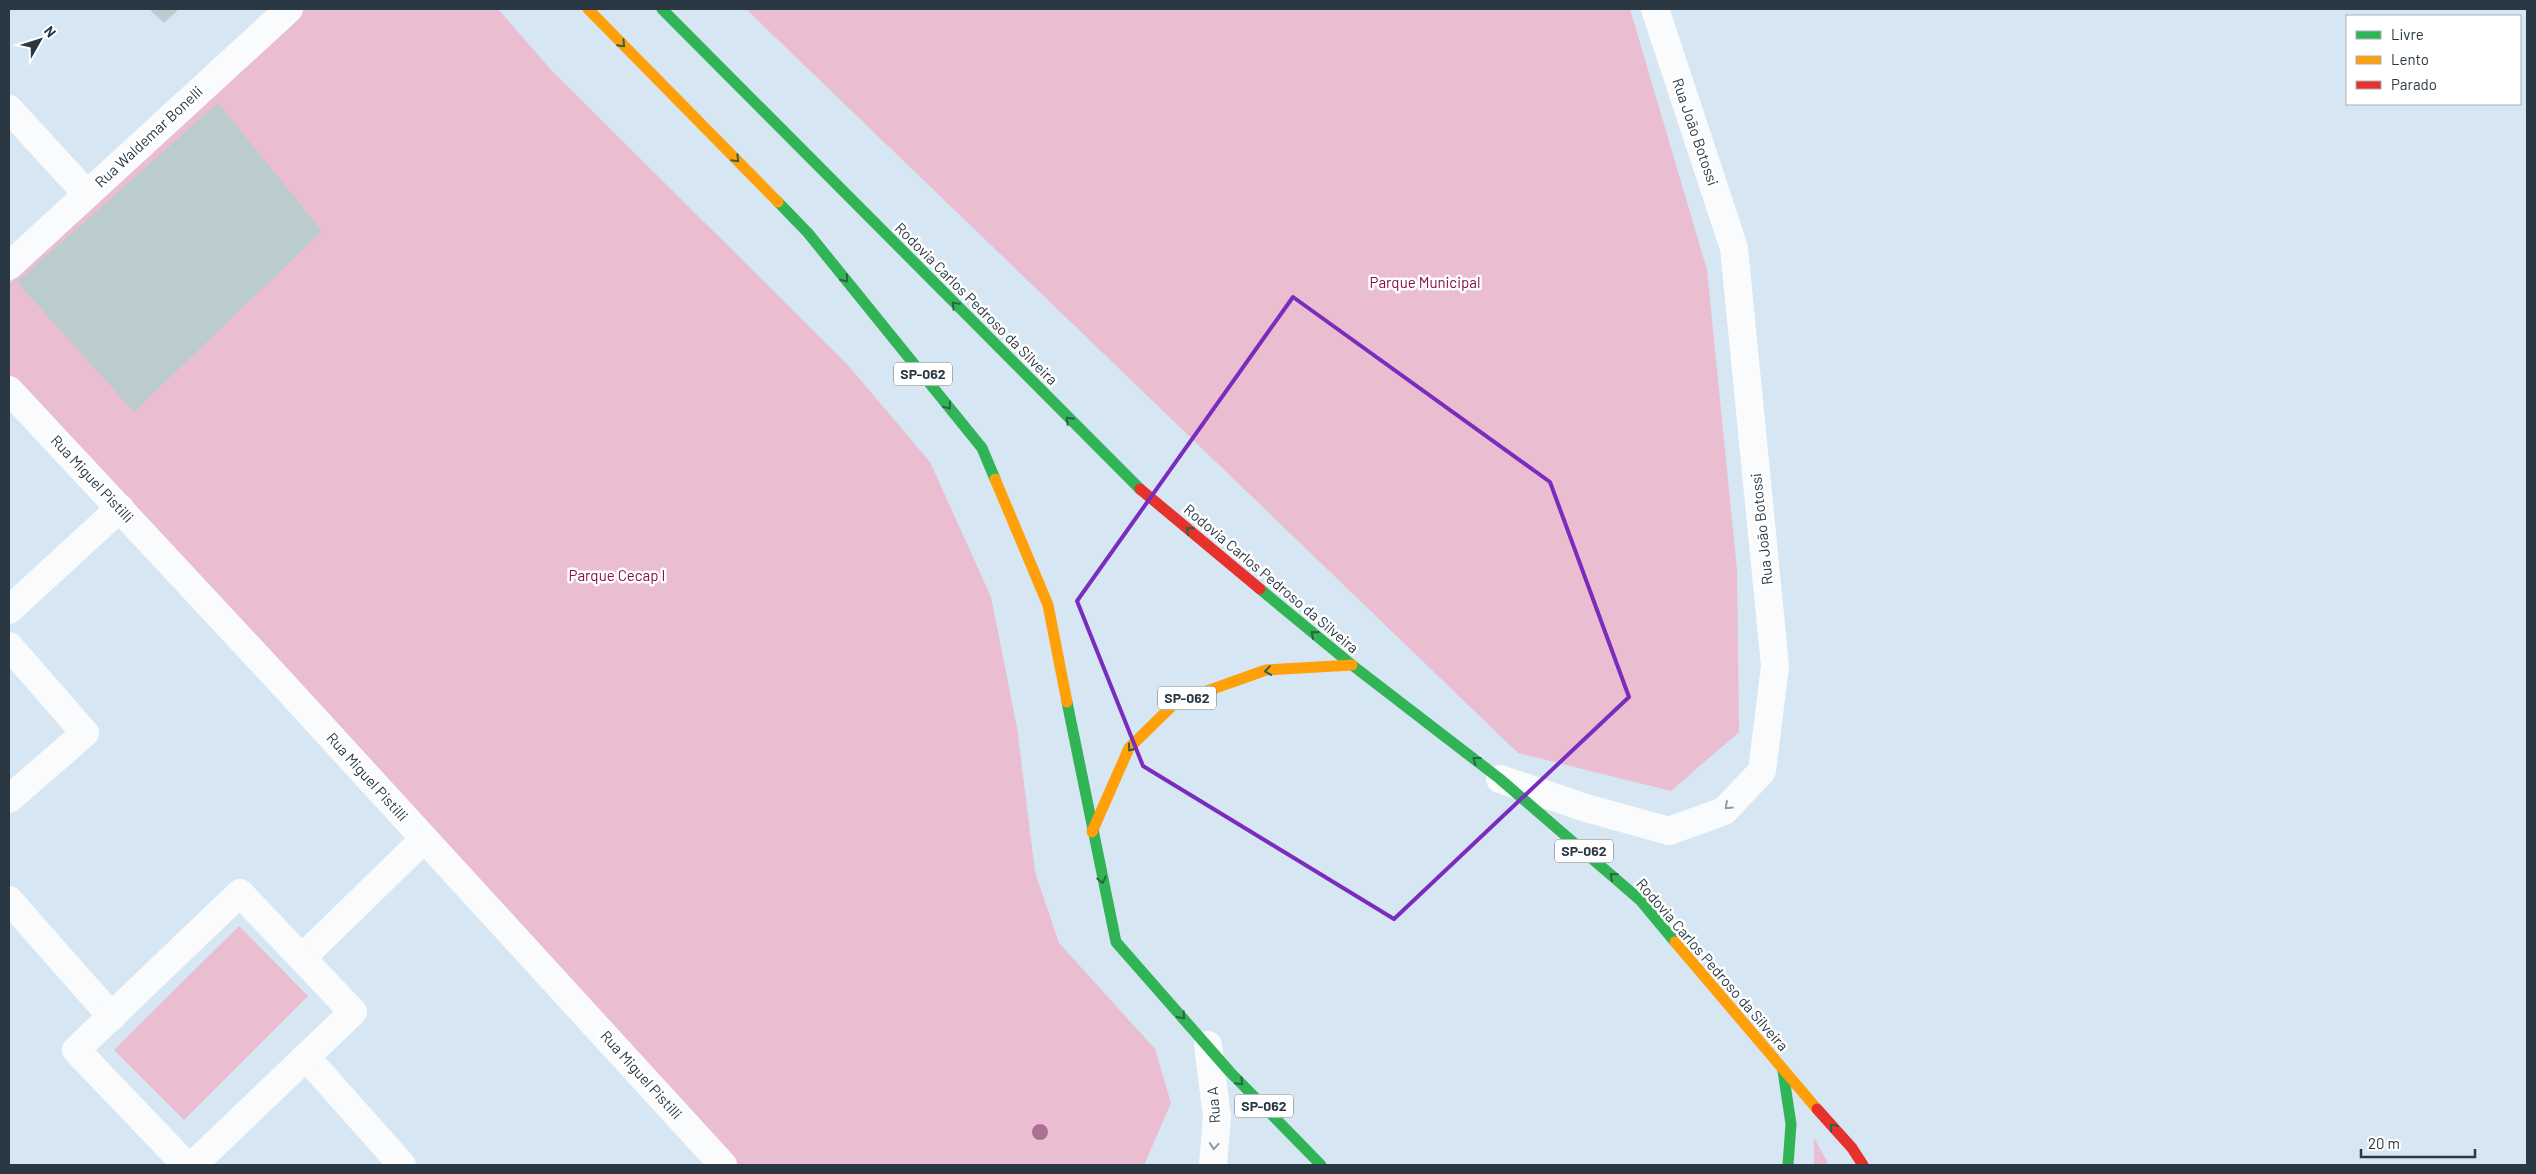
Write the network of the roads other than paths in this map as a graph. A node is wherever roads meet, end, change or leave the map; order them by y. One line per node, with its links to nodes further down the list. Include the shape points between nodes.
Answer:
1 (289, 9): 6 (street, Rua Waldemar Bonelli)
2 (588, 9): 15 (main road, SP-062, one-way to 15, via 808,233 982,448 1048,604)
3 (662, 9): 12 (main road, Rodovia Carlos Pedroso da Silveira / SP-062, one-way to 3, via 1127,478)
4 (1655, 9): 13 (street, Rua João Botossi / SP-062, one-way to 13, via 1734,248 1775,666 1762,771 1724,811 1669,831 1586,808)
5 (9, 109): 6 (street)
6 (87, 194): 7 (street, Rua Waldemar Bonelli)
7 (9, 266)
8 (9, 390): 9 (street, Rua Miguel Pistilli)
9 (120, 508): 10 (street); 16 (street, Rua Miguel Pistilli)
10 (9, 610)
11 (9, 646): 14 (street, via 85,733)
12 (1352, 665): 13 (main road, Rodovia Carlos Pedroso da Silveira / SP-062, one-way to 12); 15 (main road, SP-062, one-way to 15, via 1266,670 1176,702 1130,748)
13 (1500, 778): 22 (main road, Rodovia Carlos Pedroso da Silveira / SP-062, one-way to 13, via 1640,900)
14 (9, 799)
15 (1092, 832): 20 (main road, SP-062, one-way to 20, via 1116,942)
16 (424, 839): 18 (street); 26 (street, Rua Miguel Pistilli)
17 (9, 900): 19 (street)
18 (302, 958): 19 (street, via 240,893); 21 (street, via 353,1012)
19 (112, 1017): 23 (street, via 76,1050)
20 (1208, 1046): 27 (street, Rua A, one-way to 27, via 1217,1117); 28 (main road, SP-062, one-way to 28)
21 (306, 1057): 24 (street); 25 (street)
22 (1783, 1071): 29 (main road, via 1791,1124); 30 (main road, Rodovia Carlos Pedroso da Silveira / SP-062, one-way to 22, via 1852,1148)
23 (186, 1165)
24 (193, 1165)
25 (402, 1165)
26 (723, 1165)
27 (1213, 1165)
28 (1321, 1165)
29 (1788, 1165)
30 (1863, 1165)

